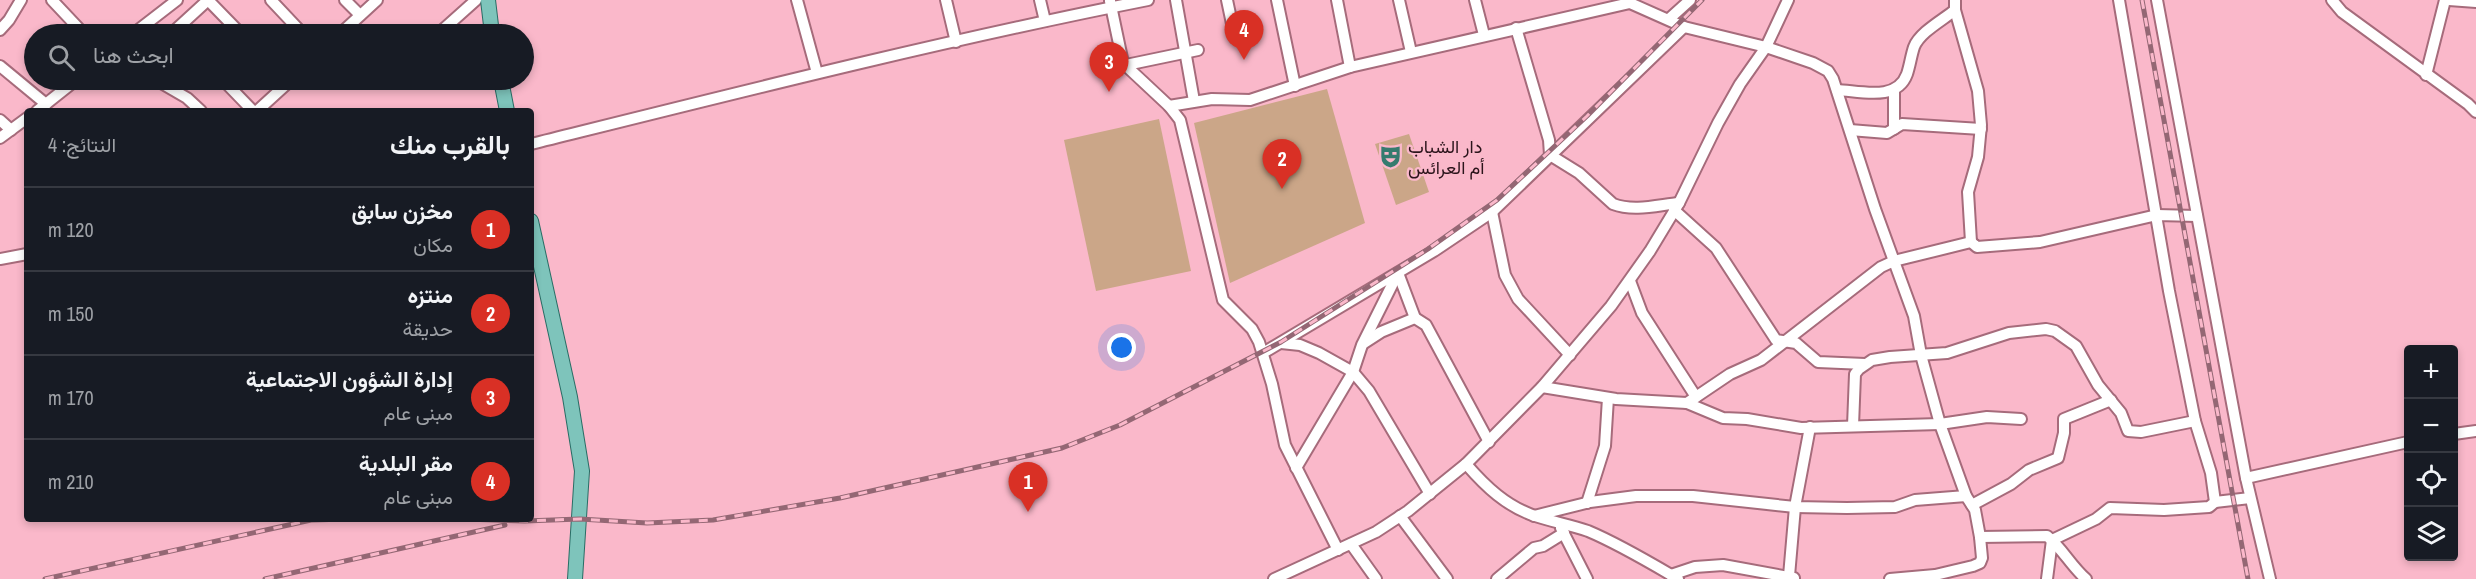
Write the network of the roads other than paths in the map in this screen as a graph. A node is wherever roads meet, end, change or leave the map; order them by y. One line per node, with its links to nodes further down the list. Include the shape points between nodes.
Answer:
1 (21, 0): 44 (street)
2 (52, 0): 34 (street)
3 (177, 0): 35 (street)
4 (208, 0): 36 (street); 37 (street)
5 (271, 0): 38 (street)
6 (345, 0): 31 (street)
7 (376, 0): 31 (street)
8 (476, 0): 40 (street)
9 (488, 0): 41 (main road)
10 (797, 0): 55 (street)
11 (946, 0): 47 (street)
12 (1040, 0): 33 (street)
13 (1148, 0): 29 (street)
14 (1176, 0): 51 (street)
15 (1227, 0): 46 (street)
16 (1277, 0): 57 (street)
17 (1337, 0): 54 (street)
18 (1399, 0): 50 (street)
19 (1476, 0): 45 (street)
20 (1690, 0): 32 (street)
21 (1788, 0): 48 (street)
22 (2119, 0): 84 (street)
23 (2157, 0): 85 (street)
24 (2332, 0): 56 (street, via 2342,12)
25 (2445, 0): 56 (street)
26 (2449, 0): 28 (street)
27 (1629, 1): 32 (street); 43 (street)
28 (2476, 2)
29 (1111, 4): 33 (street); 52 (street)
30 (1955, 5): 64 (street, via 1919,38 1906,76); 76 (street, via 1978,91)
31 (360, 15): 39 (street)
32 (1669, 19): 42 (street)
33 (1045, 21): 47 (street)
34 (75, 24)
35 (146, 24)
36 (185, 24)
37 (232, 24)
38 (294, 24)
39 (351, 24)
40 (449, 24)
41 (491, 24)
42 (1684, 27): 48 (street); 81 (street)
43 (1516, 28): 45 (street); 81 (street)
44 (0, 30)
45 (1484, 35): 50 (street)
46 (1235, 38)
47 (956, 42): 55 (street)
48 (1766, 47): 63 (street, via 1828,72); 82 (street, via 1718,123)
49 (1198, 50): 51 (street)
50 (1411, 52): 54 (street)
51 (1186, 53): 52 (street); 65 (street)
52 (1126, 65): 66 (street)
53 (0, 66): 67 (street)
54 (1350, 68): 57 (street)
55 (817, 73): 80 (street)
56 (2426, 75): 72 (street)
57 (1295, 86): 65 (street, via 1250,100)
58 (64, 90): 67 (street)
59 (173, 90): 68 (street)
60 (236, 90): 69 (street)
61 (279, 90): 70 (street)
62 (503, 90): 71 (main road)
63 (1837, 90): 64 (street); 78 (street)
64 (1894, 90): 75 (street)
65 (1194, 101): 66 (street)
66 (1169, 106): 97 (street, via 1183,128 1223,300 1252,329)
67 (41, 108)
68 (198, 108)
69 (261, 108)
70 (263, 108)
71 (506, 108)
72 (2473, 108)
73 (0, 120): 77 (street)
74 (24, 120): 77 (street)
75 (1894, 129): 76 (street, via 1902,124); 78 (street)
76 (1981, 129): 87 (street, via 1978,157 1969,183)
77 (11, 130): 79 (street)
78 (1850, 130): 90 (street)
79 (0, 138)
80 (534, 143)
81 (1550, 155): 82 (street, via 1568,164 1613,204); 83 (street)
82 (1677, 207): 92 (street); 95 (street, via 1716,248 1776,340)
83 (1492, 212): 91 (street); 98 (street, via 1504,275 1518,299)
84 (2157, 215): 85 (street); 87 (street, via 2040,242 1977,247); 107 (street)
85 (2197, 216): 117 (street)
86 (534, 235): 134 (main road, via 582,471)
87 (1971, 242): 90 (street)
88 (24, 255): 89 (street)
89 (0, 259)
90 (1894, 261): 95 (street, via 1863,279); 99 (street, via 1914,316)
91 (1398, 273): 93 (street); 94 (street); 96 (street)
92 (1630, 281): 98 (street); 104 (street, via 1642,313)
93 (1415, 318): 96 (street, via 1380,332); 113 (street, via 1426,325)
94 (1281, 343): 97 (street); 101 (street, via 1300,345)
95 (1783, 343): 100 (street, via 1796,344 1818,363); 104 (street)
96 (1362, 345): 101 (street)
97 (1263, 353): 116 (street, via 1285,445)
98 (1570, 355): 102 (street)
99 (1921, 355): 100 (street, via 1890,357); 105 (street, via 1947,352 2009,333 2055,331 2076,346); 108 (street)
100 (1866, 364): 109 (street, via 1855,374)
101 (1353, 372): 116 (street); 118 (street, via 1369,390)
102 (1542, 387): 103 (street); 113 (street)
103 (1608, 398): 104 (street); 122 (street, via 1605,446)
104 (1691, 400): 110 (street, via 1723,418)
105 (2111, 400): 107 (street, via 2128,431); 120 (street, via 2064,419 2058,458 2029,470 2011,484)
106 (2021, 419): 108 (street, via 1979,418)
107 (2195, 421): 121 (street, via 2211,473)
108 (1940, 424): 109 (street); 120 (street)
109 (1853, 426): 110 (street)
110 (1809, 427): 123 (street)
111 (2476, 431): 112 (street)
112 (2458, 433)
113 (1489, 442): 115 (street)
114 (2404, 443): 117 (street)
115 (1466, 464): 118 (street); 125 (street, via 1507,503)
116 (1296, 468): 131 (street)
117 (2246, 478): 119 (street)
118 (1430, 494): 124 (street)
119 (2250, 498): 121 (street); 143 (street)
120 (1969, 500): 123 (street, via 1915,500 1895,507); 128 (street)
121 (2215, 502): 129 (street, via 2209,507 2164,510 2110,508)
122 (1587, 503): 123 (street, via 1636,496 1693,496); 125 (street)
123 (1795, 507): 133 (street)
124 (1400, 516): 130 (street); 137 (street)
125 (1534, 516): 126 (street)
126 (1558, 523): 127 (street); 132 (street, via 1615,543)
127 (1564, 533): 138 (street, via 1534,548); 139 (street)
128 (1980, 537): 129 (street, via 2039,535); 140 (street, via 1980,563)
129 (2052, 540): 141 (street); 142 (street)
130 (1351, 544): 131 (street); 136 (street)
131 (1338, 550): 135 (street)
132 (1674, 577): 133 (street, via 1695,567 1723,565)
133 (1792, 578)
134 (575, 579)
135 (1276, 579)
136 (1376, 579)
137 (1447, 579)
138 (1497, 579)
139 (1587, 579)
140 (1890, 579)
141 (2047, 579)
142 (2086, 579)
143 (2270, 579)

